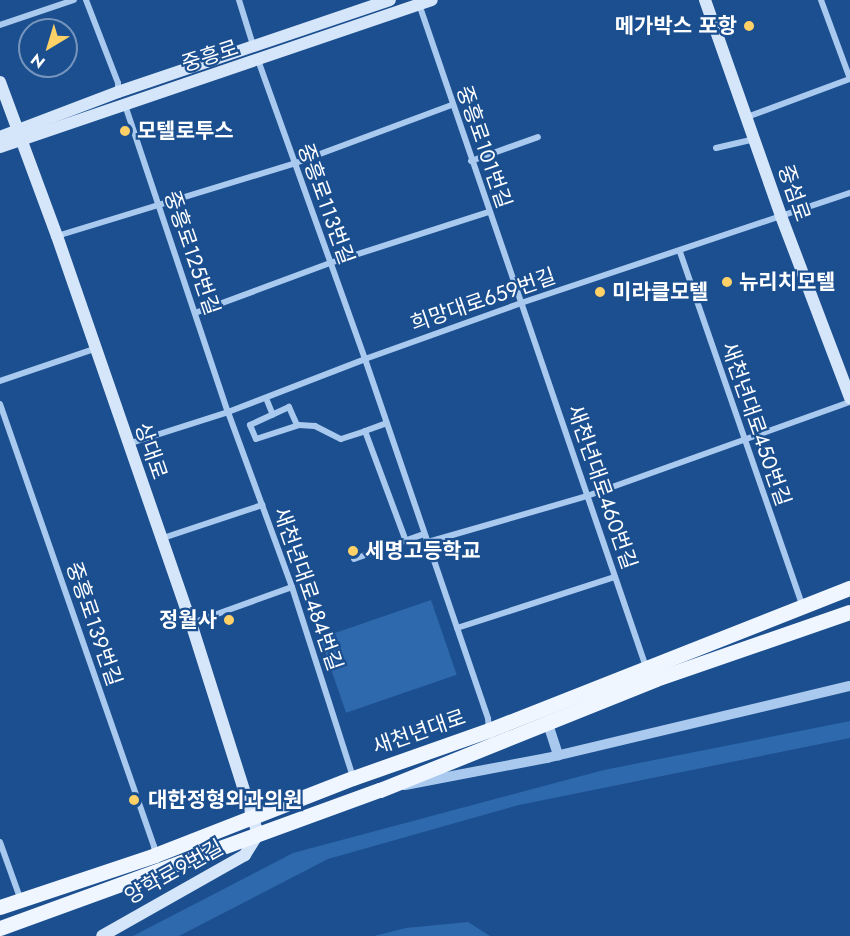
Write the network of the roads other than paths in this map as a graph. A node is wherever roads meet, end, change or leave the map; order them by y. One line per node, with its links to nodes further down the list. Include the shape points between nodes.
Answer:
1 (74, 0): 9 (street)
2 (86, 0): 14 (street)
3 (239, 0): 10 (street)
4 (390, 0): 10 (main road, 중흥로)
5 (432, 0): 8 (main road, 중흥로)
6 (705, 0): 17 (main road, 중섬로)
7 (821, 0): 12 (street)
8 (419, 2): 11 (main road, 중흥로); 16 (street, 중흥로101번길)
9 (0, 25)
10 (253, 45): 14 (main road, 중흥로)
11 (258, 60): 15 (main road, 중흥로); 25 (street, 중흥로113번길)
12 (850, 79): 17 (street)
13 (0, 82): 18 (main road, 상대로)
14 (118, 92): 18 (main road, 중흥로)
15 (125, 105): 18 (main road, 중흥로); 27 (street, 중흥로125번길)
16 (452, 105): 24 (street, 중흥로101번길); 25 (street)
17 (747, 117): 21 (main road, 중섬로)
18 (19, 135): 19 (main road, 중흥로); 22 (main road, 중흥로); 30 (main road, 상대로)
19 (0, 137)
20 (538, 137): 24 (street)
21 (755, 139): 23 (street); 29 (main road, 중섬로)
22 (0, 147)
23 (716, 148)
24 (471, 161): 28 (street, 중흥로101번길)
25 (293, 164): 27 (street); 32 (street, 중흥로113번길)
26 (850, 193): 29 (street, 희망대로659번길)
27 (159, 207): 30 (street); 34 (street, 중흥로125번길)
28 (489, 212): 32 (street); 33 (street, 중흥로101번길)
29 (781, 216): 31 (street, 희망대로659번길); 39 (main road, 중섬로)
30 (57, 236): 35 (main road, 상대로)
31 (680, 252): 33 (street, 희망대로659번길); 46 (street, 새천년대로450번길)
32 (330, 263): 34 (street); 36 (street, 중흥로113번길)
33 (521, 303): 36 (street, 희망대로659번길); 48 (street, 새천년대로460번길)
34 (195, 313): 41 (street, 중흥로125번길)
35 (94, 349): 37 (street); 47 (main road, 상대로)
36 (365, 359): 38 (street, 희망대로659번길); 43 (street, 중흥로113번길)
37 (0, 381)
38 (266, 398): 41 (street, 희망대로659번길); 42 (street)
39 (850, 400): 46 (street)
40 (0, 404): 72 (street, 중흥로139번길)
41 (228, 412): 47 (street, 희망대로659번길); 49 (street, 새천년대로484번길)
42 (273, 415): 44 (street, via 289,407); 44 (street, via 250,426 256,439)
43 (387, 423): 45 (street); 50 (street, 중흥로113번길)
44 (297, 425): 45 (street, via 315,426 341,440)
45 (365, 431): 52 (street)
46 (743, 441): 48 (street); 58 (street, 새천년대로450번길)
47 (128, 444): 51 (main road, 상대로)
48 (587, 496): 53 (street); 55 (street, 새천년대로460번길)
49 (262, 506): 51 (street); 56 (street, 새천년대로484번길)
50 (424, 534): 52 (street); 53 (street, 중흥로113번길)
51 (160, 539): 60 (main road, 상대로)
52 (406, 541): 54 (street)
53 (428, 542): 61 (street, 중흥로113번길)
54 (354, 559)
55 (615, 577): 61 (street); 62 (street, 새천년대로460번길)
56 (292, 587): 60 (street); 67 (street, 새천년대로484번길)
57 (850, 588): 58 (main road, 새천년대로)
58 (802, 605): 62 (main road, 새천년대로)
59 (850, 612): 62 (main road, 새천년대로)
60 (191, 623): 69 (main road, 상대로)
61 (457, 628): 65 (street, 중흥로113번길)
62 (648, 675): 64 (main road, 새천년대로); 65 (main road, 새천년대로)
63 (850, 686): 66 (street, 새천년대로)
64 (548, 723): 66 (street); 68 (main road, 새천년대로)
65 (489, 730): 67 (main road, 새천년대로)
66 (558, 755): 68 (street, 새천년대로)
67 (353, 778): 69 (main road, 새천년대로)
68 (380, 790): 70 (main road, 새천년대로)
69 (253, 817): 70 (main road, 상대로); 72 (main road, 새천년대로)
70 (258, 834): 75 (main road, 새천년대로); 76 (main road, 양학로9번길, via 244,855)
71 (0, 842): 73 (street)
72 (154, 855): 73 (main road, 새천년대로)
73 (21, 901): 74 (main road, 새천년대로)
74 (0, 908)
75 (0, 928)
76 (102, 936)

